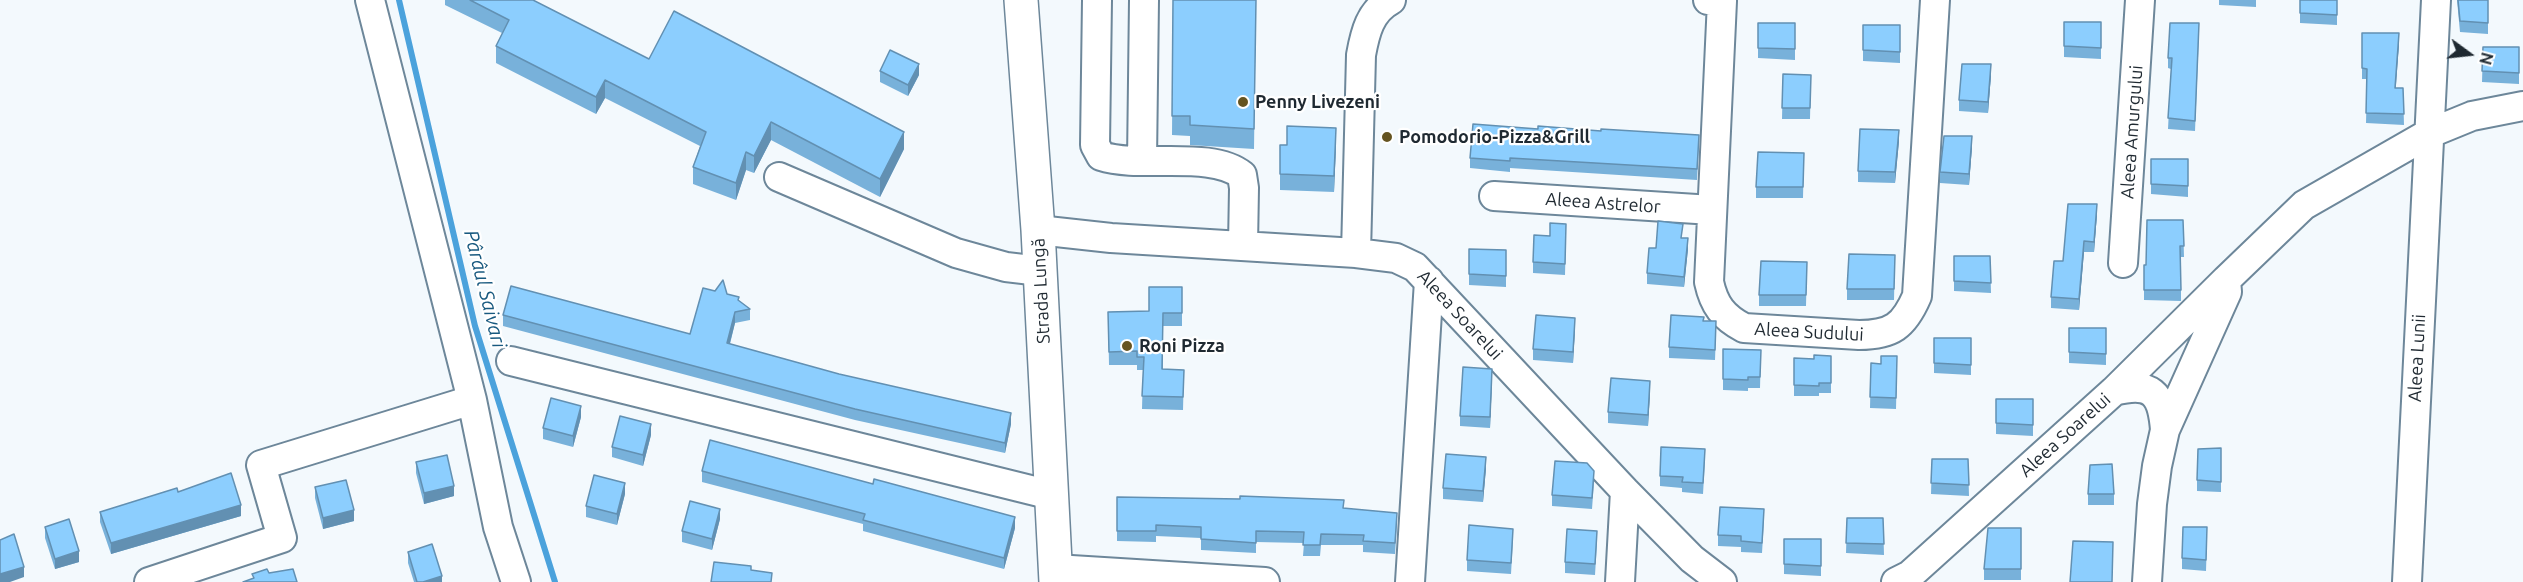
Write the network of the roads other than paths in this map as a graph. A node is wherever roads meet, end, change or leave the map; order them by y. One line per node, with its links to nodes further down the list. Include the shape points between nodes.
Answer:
1 (370, 0): 26 (street)
2 (1021, 0): 17 (main road, Strada Lungă)
3 (1096, 0): 13 (street, via 1095,145 1101,156)
4 (1144, 0): 13 (street)
5 (1391, 0): 19 (street, via 1372,18 1361,55)
6 (1708, 0): 7 (street, Aleea Sudului)
7 (1722, 0): 16 (street, Aleea Sudului)
8 (1935, 0): 16 (street, Aleea Sudului, via 1917,296 1902,323 1876,335 1859,335 1744,328 1730,321 1712,298 1709,282)
9 (2140, 0): 20 (street, Aleea Amurgului)
10 (2436, 0): 12 (street)
11 (2523, 106): 12 (street, Aleea Soarelui, via 2472,116)
12 (2428, 134): 22 (street, Aleea Soarelui, via 2304,205); 39 (street, Aleea Lunii)
13 (1142, 161): 18 (street, via 1217,163 1242,175)
14 (779, 177): 21 (street, via 956,254)
15 (1494, 196): 16 (street, Aleea Astrelor)
16 (1712, 210)
17 (1038, 230): 18 (street, Aleea Soarelui); 21 (main road, Strada Lungă)
18 (1243, 246): 19 (street, Aleea Soarelui)
19 (1356, 253): 23 (street, Aleea Soarelui, via 1396,258 1415,267)
20 (2123, 263)
21 (1040, 271): 29 (main road, Strada Lungă)
22 (2226, 280): 25 (street, Aleea Soarelui); 27 (street, via 2225,297)
23 (1429, 281): 28 (street, Aleea Soarelui); 34 (street)
24 (511, 361): 29 (street)
25 (2114, 391): 27 (street, via 2135,386 2153,393 2163,407); 37 (street, Aleea Soarelui, via 1910,575)
26 (471, 400): 31 (street, via 261,465 282,538); 32 (street, via 498,526)
27 (2165, 430): 38 (street, via 2152,504)
28 (1625, 491): 35 (street); 36 (street, Aleea Soarelui, via 1692,559)
29 (1051, 495): 30 (main road, Strada Lungă)
30 (1055, 576): 33 (street)
31 (149, 582)
32 (516, 582)
33 (1265, 582)
34 (1410, 582)
35 (1620, 582)
36 (1722, 582)
37 (1896, 582)
38 (2147, 582)
39 (2407, 582)

